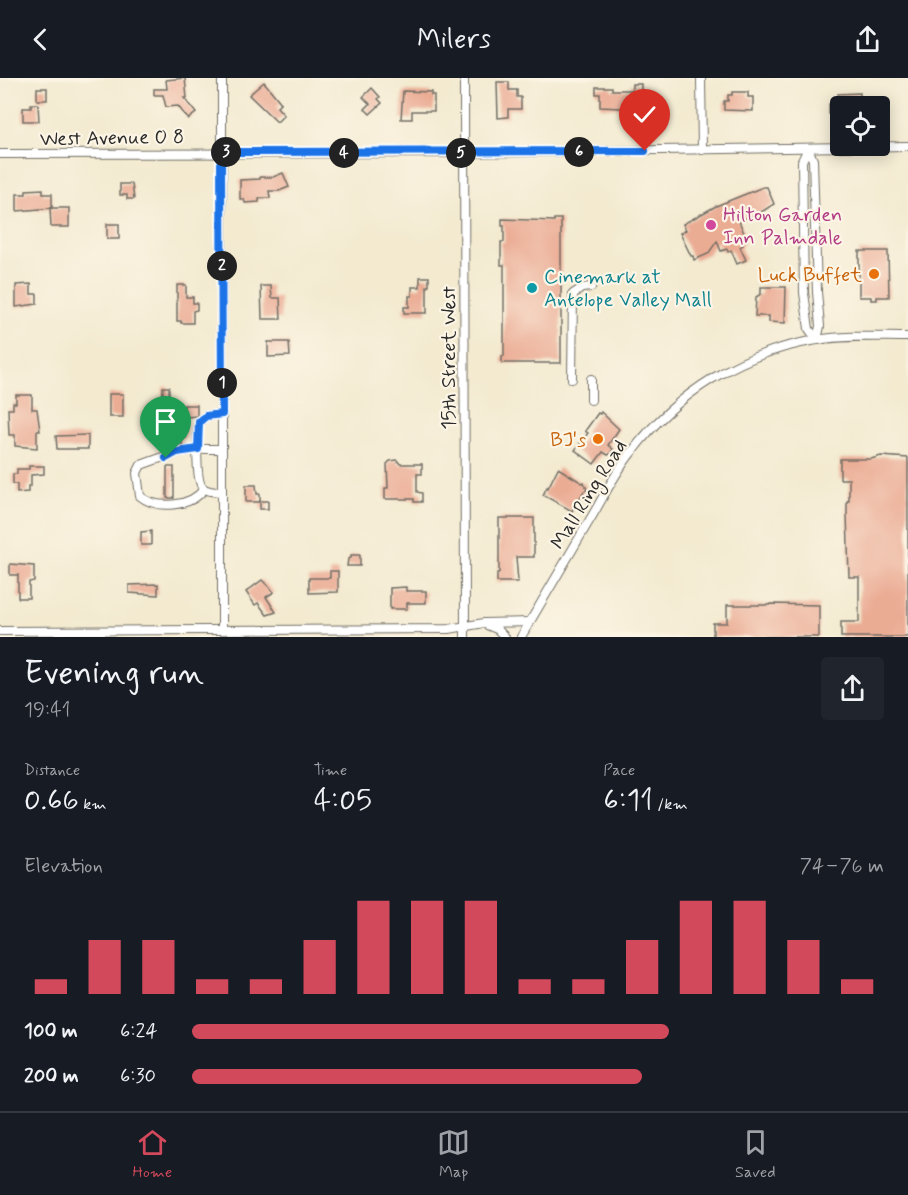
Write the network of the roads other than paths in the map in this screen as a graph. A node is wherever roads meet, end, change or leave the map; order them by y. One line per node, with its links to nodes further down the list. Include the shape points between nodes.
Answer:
1 (222, 78): 7 (street)
2 (464, 78): 8 (street, 15th Street West)
3 (701, 78): 6 (street)
4 (908, 146): 5 (street, West Avenue O 8)
5 (808, 148): 6 (street, West Avenue O 8); 12 (street, via 813,160 820,326); 12 (street, via 802,161 804,293 809,329)
6 (702, 150): 8 (street, West Avenue O 8)
7 (221, 152): 8 (street, West Avenue O 8); 9 (street, West Avenue O 8); 16 (street)
8 (464, 153): 23 (street, 15th Street West)
9 (0, 154)
10 (591, 287): 13 (street, via 573,294)
11 (908, 337): 12 (street, Mall Ring Road)
12 (817, 340): 21 (street, Mall Ring Road, via 749,359 697,387 660,418 630,454)
13 (572, 379)
14 (591, 379): 15 (street)
15 (591, 400)
16 (222, 414): 17 (street, via 206,416 199,422); 18 (street)
17 (198, 449): 18 (street); 19 (street, via 199,480); 19 (street, via 141,465 137,473 138,490 147,501 162,504 189,501)
18 (222, 449): 20 (street)
19 (204, 489): 20 (street)
20 (222, 492): 24 (street)
21 (530, 622): 22 (street); 28 (street, Mall Ring Road)
22 (484, 623): 23 (street); 27 (street)
23 (465, 625): 24 (street, via 449,629); 26 (street, 15th Street West)
24 (222, 630): 25 (street)
25 (0, 631)
26 (465, 637)
27 (505, 637)
28 (521, 637)

